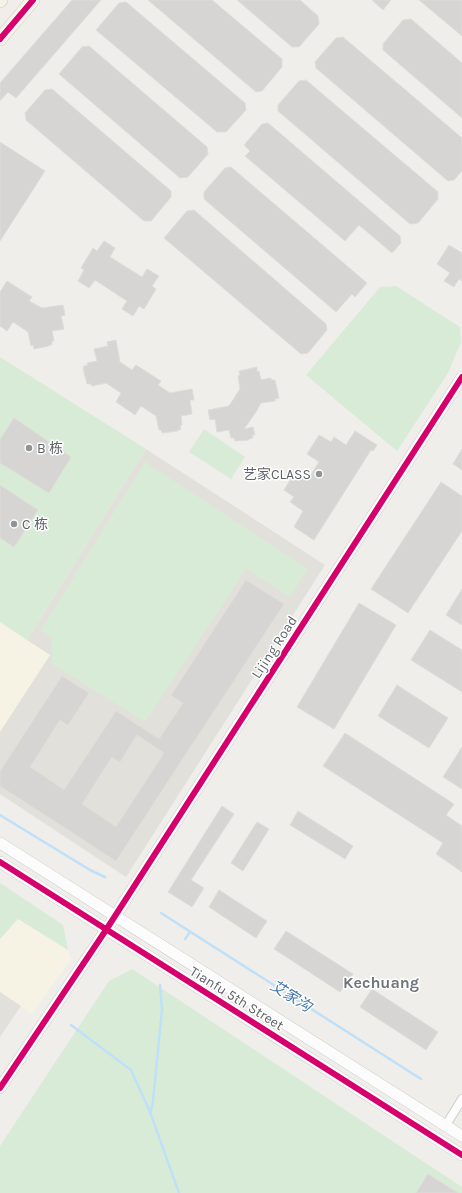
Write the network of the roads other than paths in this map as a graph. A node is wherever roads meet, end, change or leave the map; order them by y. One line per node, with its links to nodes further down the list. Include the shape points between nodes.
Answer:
1 (33, 0): 2 (main road)
2 (0, 39)
3 (462, 377): 6 (street, Lijing Road)
4 (0, 843): 6 (street, Tianfu 5th Street)
5 (0, 862): 7 (street, Tianfu 5th Street)
6 (115, 916): 7 (street, Lijing Road); 10 (street, Tianfu 5th Street)
7 (106, 930): 8 (street, Lijing Road); 12 (street, Tianfu 5th Street)
8 (0, 1088)
9 (462, 1100): 10 (street)
10 (446, 1125): 11 (street, Tianfu 5th Street)
11 (462, 1136)
12 (462, 1154)

